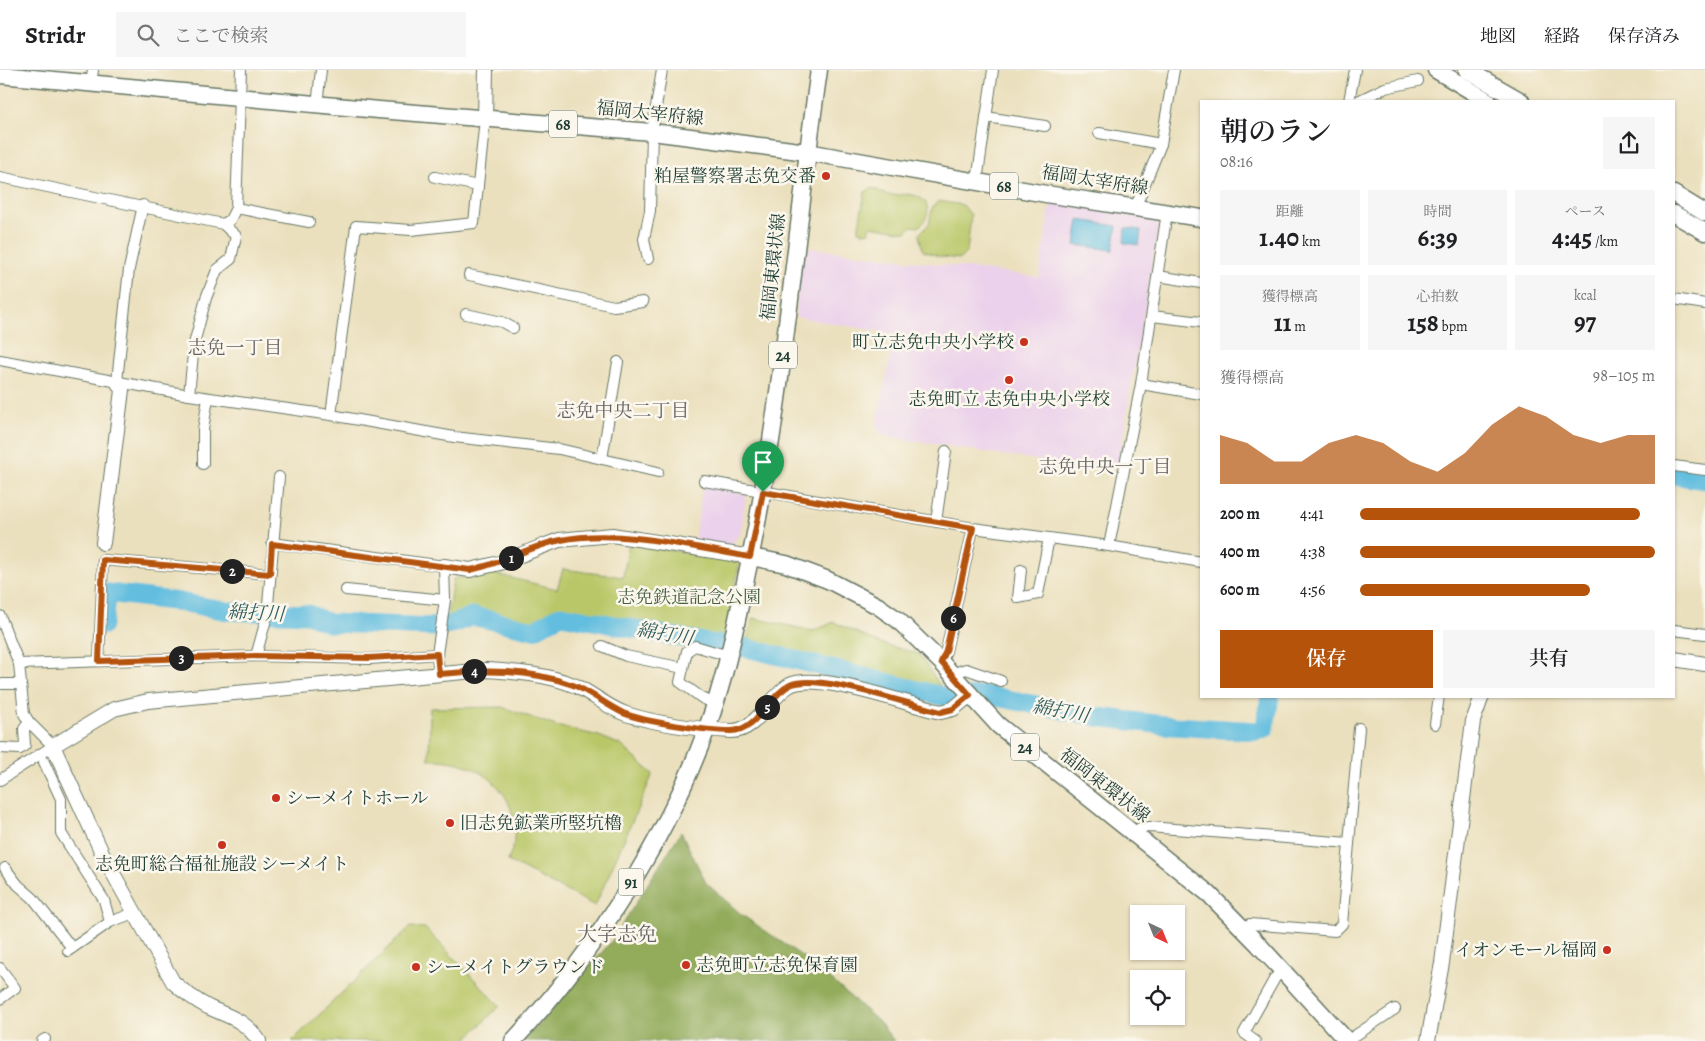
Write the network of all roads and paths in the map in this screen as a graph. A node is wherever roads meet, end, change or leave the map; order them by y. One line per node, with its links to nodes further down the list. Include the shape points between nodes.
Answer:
1 (241, 70): 15 (street)
2 (321, 70): 20 (street)
3 (486, 70): 22 (street)
4 (662, 70): 24 (street)
5 (819, 70): 27 (main road, 福岡東環状線 / 24)
6 (993, 70): 21 (street)
7 (1174, 70): 26 (street)
8 (1355, 70): 16 (street)
9 (1436, 70): 18 (main road)
10 (1467, 70): 11 (main road)
11 (1483, 74): 19 (main road)
12 (0, 75): 13 (main road, 福岡太宰府線 / 68)
13 (92, 77): 15 (main road, 福岡太宰府線 / 68)
14 (1418, 81): 17 (street, via 1385,88)
15 (239, 98): 20 (main road, 福岡太宰府線 / 68); 35 (street)
16 (1349, 100)
17 (1360, 100)
18 (1486, 100)
19 (1520, 100)
20 (317, 105): 22 (main road, 福岡太宰府線 / 68)
21 (986, 117): 23 (street); 30 (street)
22 (485, 119): 24 (main road, 福岡太宰府線 / 68); 31 (street)
23 (1044, 126)
24 (652, 132): 27 (main road, 福岡太宰府線 / 68); 43 (street, via 650,211 644,239)
25 (1099, 133): 26 (street)
26 (1161, 144): 34 (street)
27 (807, 152): 30 (main road, 福岡太宰府線 / 68); 70 (main road, 福岡東環状線 / 24, via 790,308)
28 (0, 176): 33 (street)
29 (435, 177): 31 (street)
30 (977, 182): 34 (main road, 福岡太宰府線 / 68)
31 (478, 186): 61 (street, via 474,224 411,230 356,226)
32 (1675, 194): 36 (main road)
33 (143, 205): 41 (street); 56 (street, via 129,269)
34 (1136, 206): 37 (main road, 福岡太宰府線 / 68)
35 (236, 208): 40 (street); 41 (street, via 230,220)
36 (1702, 208): 38 (main road)
37 (1167, 212): 39 (main road, 福岡太宰府線 / 68); 45 (street)
38 (1675, 216): 42 (main road)
39 (1200, 218)
40 (309, 222)
41 (223, 224): 59 (street, via 236,236 231,259 217,270 206,298 194,344)
42 (1705, 232)
43 (648, 259)
44 (469, 275): 48 (street, via 614,306)
45 (1158, 276): 46 (street); 51 (street)
46 (1200, 283)
47 (1675, 299): 49 (street)
48 (643, 302)
49 (1705, 304)
50 (466, 314): 53 (street, via 502,322)
51 (1152, 316): 52 (street); 57 (street)
52 (1200, 322)
53 (513, 328)
54 (0, 360): 56 (street)
55 (618, 362): 63 (street)
56 (117, 381): 59 (street); 74 (street, via 122,390)
57 (1141, 384): 58 (street); 76 (street)
58 (1200, 394)
59 (189, 395): 60 (street)
60 (208, 398): 61 (street); 64 (street, via 203,430)
61 (330, 415): 63 (street, via 454,437 559,449)
62 (946, 451): 71 (street)
63 (602, 459): 67 (street)
64 (203, 464)
65 (1675, 466): 66 (street)
66 (1705, 470)
67 (658, 472)
68 (279, 477): 75 (street)
69 (704, 481): 70 (street)
70 (763, 492): 71 (street); 77 (main road, 福岡東環状線 / 24)
71 (936, 522): 72 (street)
72 (973, 528): 73 (street); 96 (street, via 946,651)
73 (1049, 538): 76 (street); 80 (street, via 1038,594 1018,598)
74 (103, 544)
75 (272, 544): 79 (street); 81 (street)
76 (1109, 546): 78 (street)
77 (750, 557): 79 (street, via 612,535 559,540 500,563 470,570); 90 (main road, 91); 96 (main road, 福岡東環状線 / 24, via 786,564 862,596 898,620)
78 (1200, 562)
79 (444, 566): 83 (street)
80 (1021, 570)
81 (270, 574): 89 (street, via 267,616); 92 (street, via 103,560)
82 (346, 590): 83 (street)
83 (445, 600): 88 (street)
84 (0, 616): 93 (street)
85 (1675, 630): 86 (street)
86 (1705, 634)
87 (602, 646): 95 (street, via 626,656)
88 (437, 654): 89 (street, via 369,658); 97 (street)
89 (256, 656): 92 (street)
90 (729, 656): 95 (street, via 695,646 687,651); 104 (main road, 91)
91 (1675, 658): 94 (street)
92 (99, 661): 93 (street)
93 (19, 664): 100 (street)
94 (1705, 664)
95 (684, 668): 104 (street, via 680,682)
96 (946, 668): 98 (street, via 966,669); 101 (main road, 福岡東環状線 / 24)
97 (439, 674): 107 (street, via 486,670 533,674 574,685 624,713 663,723); 109 (street, via 148,701 114,709)
98 (1001, 681)
99 (0, 684): 100 (street)
100 (19, 684): 105 (street, via 24,714)
101 (970, 695): 107 (street, via 953,709 941,712 862,691 803,681 790,685 777,695 746,726 734,731); 113 (main road, 福岡東環状線 / 24, via 998,725)
102 (1438, 698): 106 (street)
103 (1481, 698): 127 (street, via 1473,721 1442,963)
104 (715, 704): 107 (main road, 91)
105 (30, 722): 109 (street); 110 (street, via 24,729 25,745 20,749)
106 (1434, 724)
107 (707, 728): 125 (main road, 91, via 677,801 606,923 569,974)
108 (1359, 728): 114 (street)
109 (53, 746): 112 (street); 116 (street, via 104,857)
110 (0, 748)
111 (44, 762): 117 (street, via 61,799 58,835 100,892)
112 (0, 780)
113 (1133, 833): 114 (street, via 1149,827); 118 (main road, 福岡東環状線 / 24, via 1208,894)
114 (1349, 843): 118 (street, via 1339,929 1250,924)
115 (5, 868): 117 (street, via 33,898 70,950)
116 (134, 913): 117 (street); 124 (street, via 173,982 190,997 230,1015 254,1033)
117 (110, 922)
118 (1243, 928): 120 (main road, 福岡東環状線 / 24)
119 (0, 968): 121 (street, via 15,988)
120 (1282, 970): 123 (main road, 福岡東環状線 / 24); 126 (street, via 1244,1033)
121 (0, 999)
122 (1395, 1009): 123 (street)
123 (1343, 1040)
124 (259, 1041)
125 (513, 1041)
126 (1255, 1041)
127 (1428, 1041)

